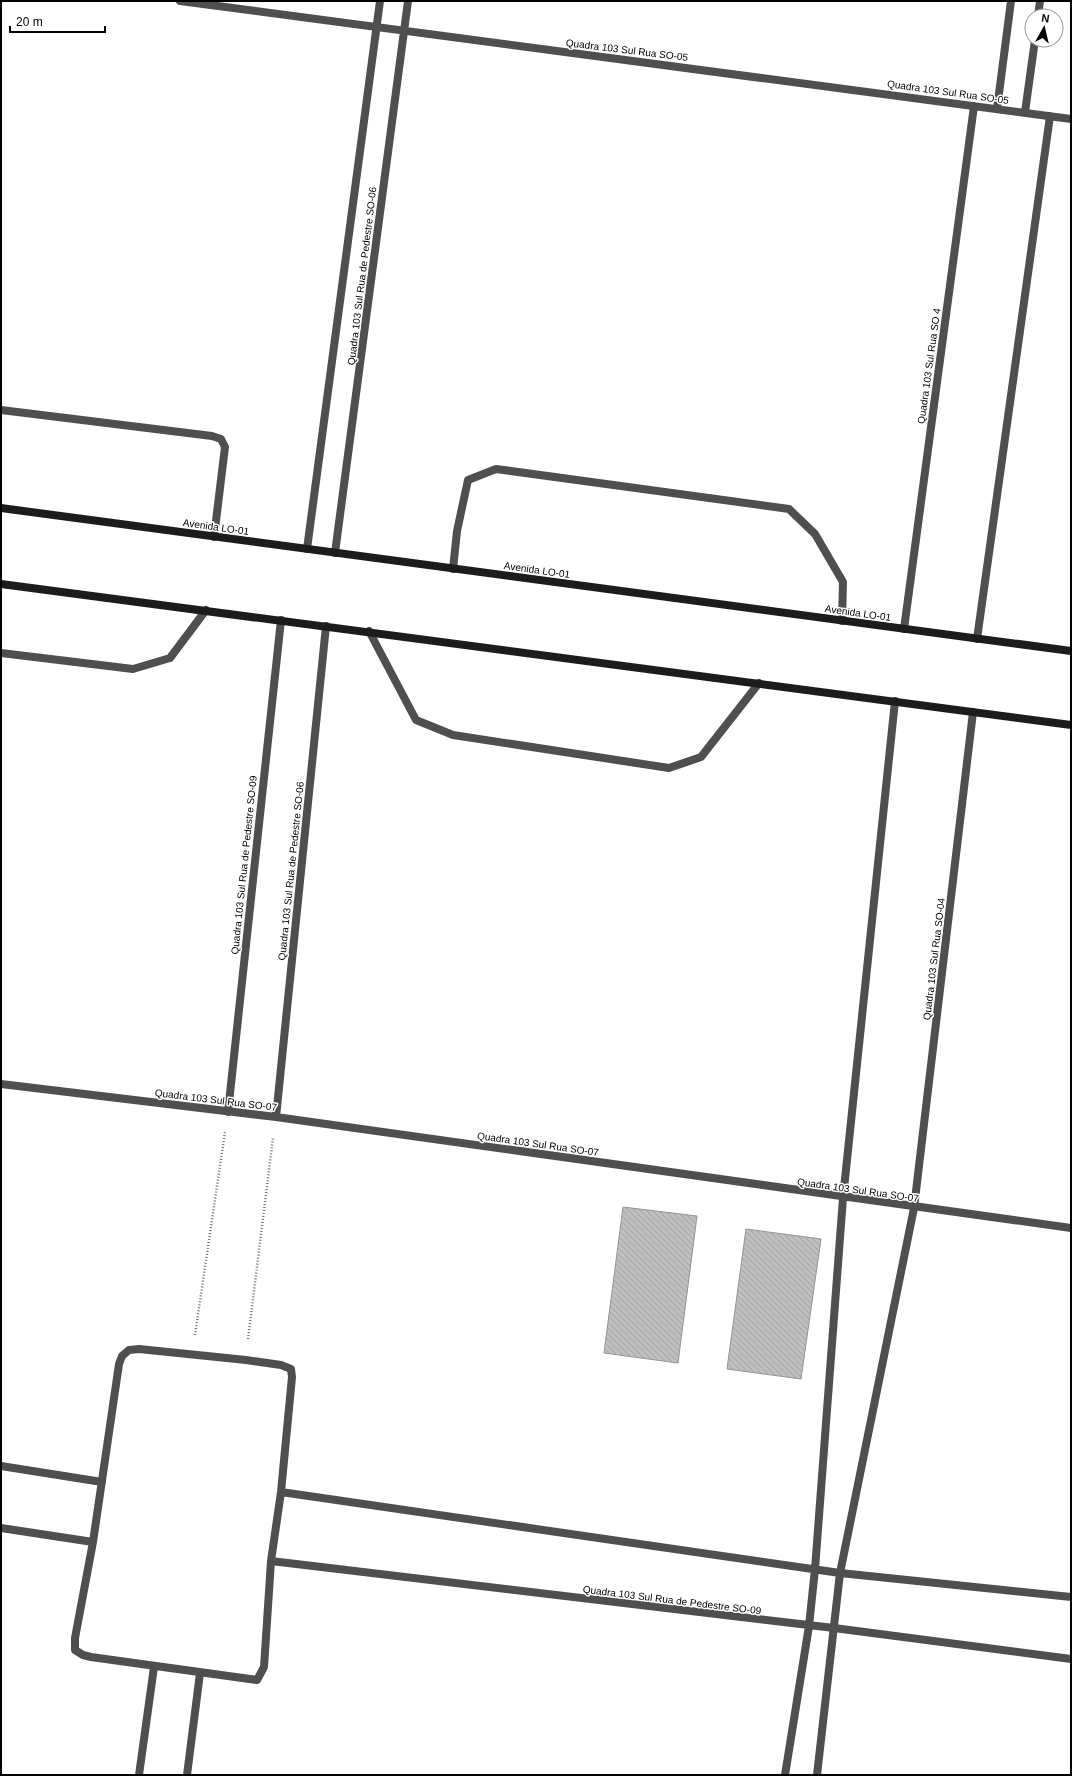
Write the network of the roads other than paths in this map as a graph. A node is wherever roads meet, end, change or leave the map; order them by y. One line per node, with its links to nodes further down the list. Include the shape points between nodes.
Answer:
1 (180, 1): 5 (street, Quadra 103 Sul Rua SO-05)
2 (380, 1): 5 (street, Quadra 103 Sul Rua de Pedestre SO-06)
3 (408, 1): 6 (street, Quadra 103 Sul Rua de Pedestre SO-06)
4 (1011, 1): 9 (street)
5 (377, 27): 6 (street, Quadra 103 Sul Rua SO-05); 16 (street, Quadra 103 Sul Rua de Pedestre SO-06)
6 (404, 31): 8 (street, Quadra 103 Sul Rua SO-05); 17 (street, Quadra 103 Sul Rua de Pedestre SO-06)
7 (1033, 48): 10 (street)
8 (974, 106): 9 (street, Quadra 103 Sul Rua SO-05); 24 (street, Quadra 103 Sul Rua SO 4)
9 (997, 109): 10 (street, Quadra 103 Sul Rua SO-05)
10 (1025, 112): 11 (street, Quadra 103 Sul Rua SO-05)
11 (1050, 116): 12 (street, Quadra 103 Sul Rua SO-05); 26 (street)
12 (1071, 118)
13 (1, 410): 15 (street, via 221,439 225,447)
14 (1, 508): 15 (street, Avenida LO-01)
15 (214, 537): 16 (street, Avenida LO-01)
16 (307, 549): 17 (street, Avenida LO-01)
17 (335, 553): 18 (street, Avenida LO-01)
18 (453, 569): 22 (street, Avenida LO-01); 22 (street, via 456,531 468,480 496,469 790,509 815,534 843,582)
19 (1, 584): 20 (street)
20 (206, 610): 21 (street); 28 (street, via 170,658 134,669)
21 (281, 620): 23 (street); 34 (street, Quadra 103 Sul Rua de Pedestre SO-09)
22 (842, 621): 24 (street, Avenida LO-01)
23 (326, 626): 25 (street); 35 (street, Quadra 103 Sul Rua de Pedestre SO-06)
24 (904, 629): 26 (street, Avenida LO-01)
25 (369, 631): 29 (street); 29 (street, via 416,720 453,735 669,768 700,757)
26 (977, 639): 27 (street, Avenida LO-01)
27 (1071, 651)
28 (1, 653)
29 (759, 683): 30 (street)
30 (895, 701): 31 (street); 36 (street)
31 (973, 712): 32 (street); 37 (street, Quadra 103 Sul Rua SO-04)
32 (1071, 725)
33 (1, 1084): 34 (street, Quadra 103 Sul Rua SO-07)
34 (228, 1112): 35 (street, Quadra 103 Sul Rua SO-07)
35 (276, 1118): 36 (street, Quadra 103 Sul Rua SO-07)
36 (843, 1198): 37 (street, Quadra 103 Sul Rua SO-07); 45 (street)
37 (914, 1208): 38 (street, Quadra 103 Sul Rua SO-07); 46 (street, Quadra 103 Sul Rua SO-04)
38 (1071, 1228)
39 (1, 1466): 40 (street)
40 (102, 1482): 41 (street, via 119,1364 128,1350 139,1349 246,1360 281,1365 290,1369 292,1372); 43 (street)
41 (281, 1492): 44 (street); 45 (street)
42 (1, 1528): 43 (street)
43 (93, 1542): 51 (street, via 75,1650 91,1657)
44 (271, 1561): 48 (street, Quadra 103 Sul Rua de Pedestre SO-09); 52 (street, via 262,1674 257,1680)
45 (815, 1569): 46 (street); 48 (street)
46 (840, 1573): 47 (street); 49 (street, Quadra 103 Sul Rua SO-04)
47 (1071, 1597)
48 (809, 1626): 49 (street, Quadra 103 Sul Rua de Pedestre SO-09); 55 (street)
49 (834, 1628): 50 (street, Quadra 103 Sul Rua de Pedestre SO-09); 56 (street, Quadra 103 Sul Rua SO-04)
50 (1071, 1659)
51 (154, 1667): 52 (street); 53 (street)
52 (200, 1673): 54 (street)
53 (138, 1775)
54 (187, 1775)
55 (785, 1775)
56 (817, 1775)

